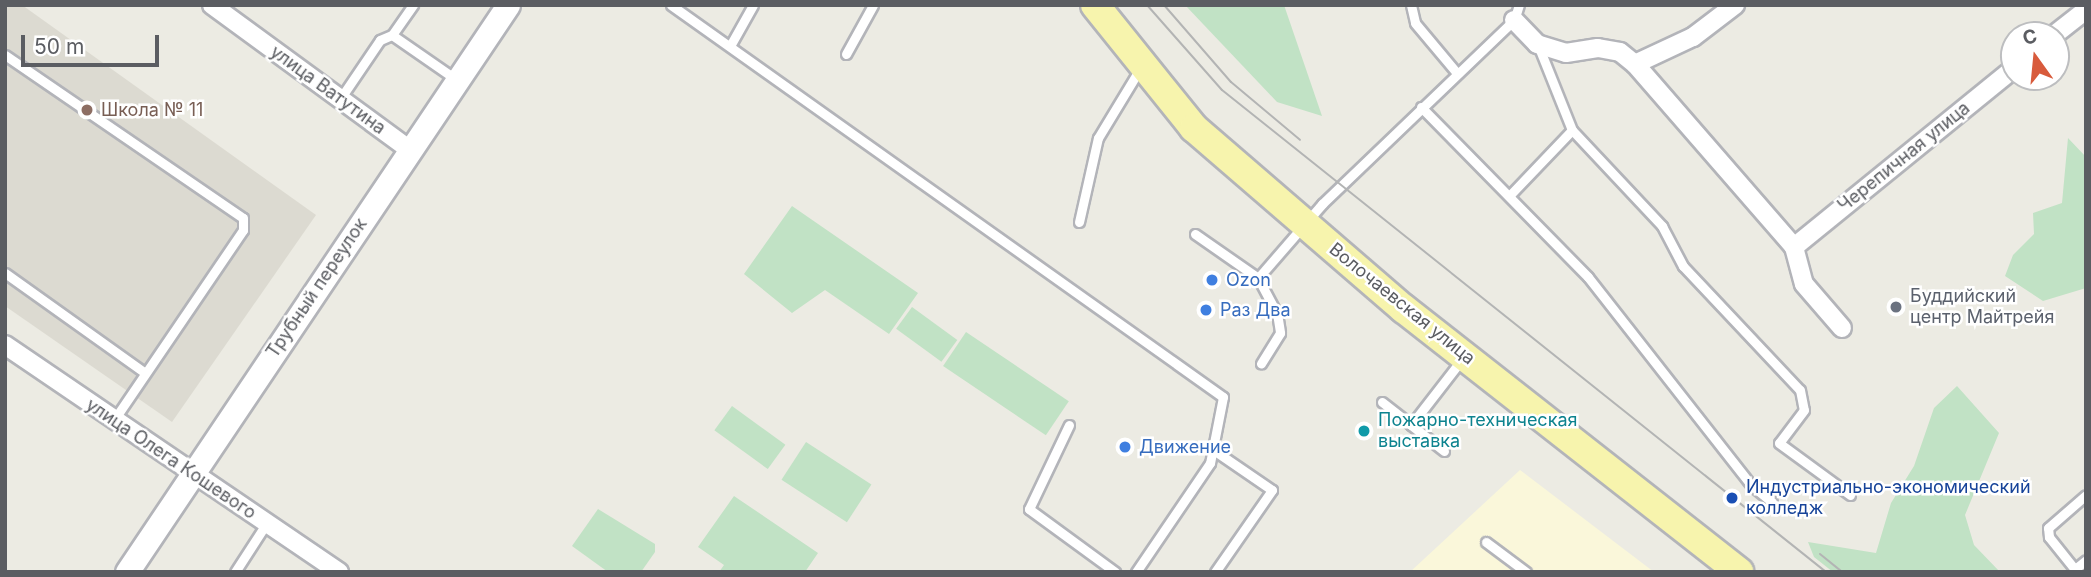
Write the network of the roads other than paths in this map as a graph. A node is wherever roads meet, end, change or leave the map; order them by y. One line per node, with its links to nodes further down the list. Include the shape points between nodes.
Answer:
1 (212, 5): 23 (street, улица Ватутина)
2 (413, 5): 13 (lane)
3 (508, 5): 22 (street, Трубный переулок)
4 (671, 5): 15 (lane)
5 (753, 5): 15 (lane)
6 (873, 5): 16 (lane)
7 (1095, 5): 19 (main road, Волочаевская улица)
8 (1411, 5): 20 (lane, via 1415,23)
9 (1735, 5): 18 (street, via 1693,37)
10 (2086, 10): 12 (street)
11 (1517, 13): 14 (street); 20 (lane)
12 (2070, 22)
13 (392, 35): 22 (lane); 23 (lane, via 380,40)
14 (1537, 44): 18 (street, via 1566,53 1598,48 1620,52); 25 (lane)
15 (730, 46): 43 (lane, via 1223,397)
16 (846, 54)
17 (5, 55): 38 (lane, via 243,218 243,230)
18 (1635, 64): 31 (street)
19 (1142, 65): 28 (lane, via 1098,138); 29 (main road, Волочаевская улица, via 1194,128)
20 (1457, 73): 24 (lane)
21 (2000, 79): 31 (street, Черепичная улица)
22 (457, 80): 26 (street, Трубный переулок)
23 (340, 99): 26 (street, улица Ватутина)
24 (1421, 107): 27 (lane); 29 (lane)
25 (1573, 130): 27 (lane); 46 (lane, via 1662,226 1684,267 1800,390 1804,410 1779,443)
26 (410, 150): 45 (street, Трубный переулок)
27 (1508, 196): 48 (lane, via 1588,277 1751,485)
28 (1079, 222)
29 (1304, 223): 33 (lane); 36 (main road, Волочаевская улица)
30 (1195, 234): 33 (lane)
31 (1794, 247): 34 (street, via 1804,284)
32 (5, 273): 38 (lane)
33 (1258, 278): 37 (lane, via 1277,313 1280,333)
34 (1842, 328)
35 (5, 345): 40 (street, улица Олега Кошевого)
36 (1464, 356): 42 (lane); 60 (main road, Волочаевская улица)
37 (1261, 363)
38 (145, 373): 40 (lane)
39 (1382, 402): 42 (lane)
40 (114, 419): 45 (street, улица Олега Кошевого)
41 (1069, 425): 56 (lane, via 1029,509)
42 (1411, 425): 44 (lane)
43 (1215, 451): 57 (lane); 58 (lane, via 1272,489)
44 (1444, 451)
45 (191, 476): 49 (street, улица Олега Кошевого); 53 (street, Трубный переулок)
46 (1850, 495)
47 (2086, 495): 52 (lane, via 2048,528 2049,537)
48 (1772, 502)
49 (266, 524): 54 (lane); 55 (street, улица Олега Кошевого)
50 (1486, 542): 59 (lane)
51 (2086, 560): 52 (lane)
52 (2076, 570)
53 (127, 572)
54 (235, 572)
55 (339, 572)
56 (1115, 572)
57 (1136, 572)
58 (1215, 572)
59 (1526, 572)
60 (1739, 572)

